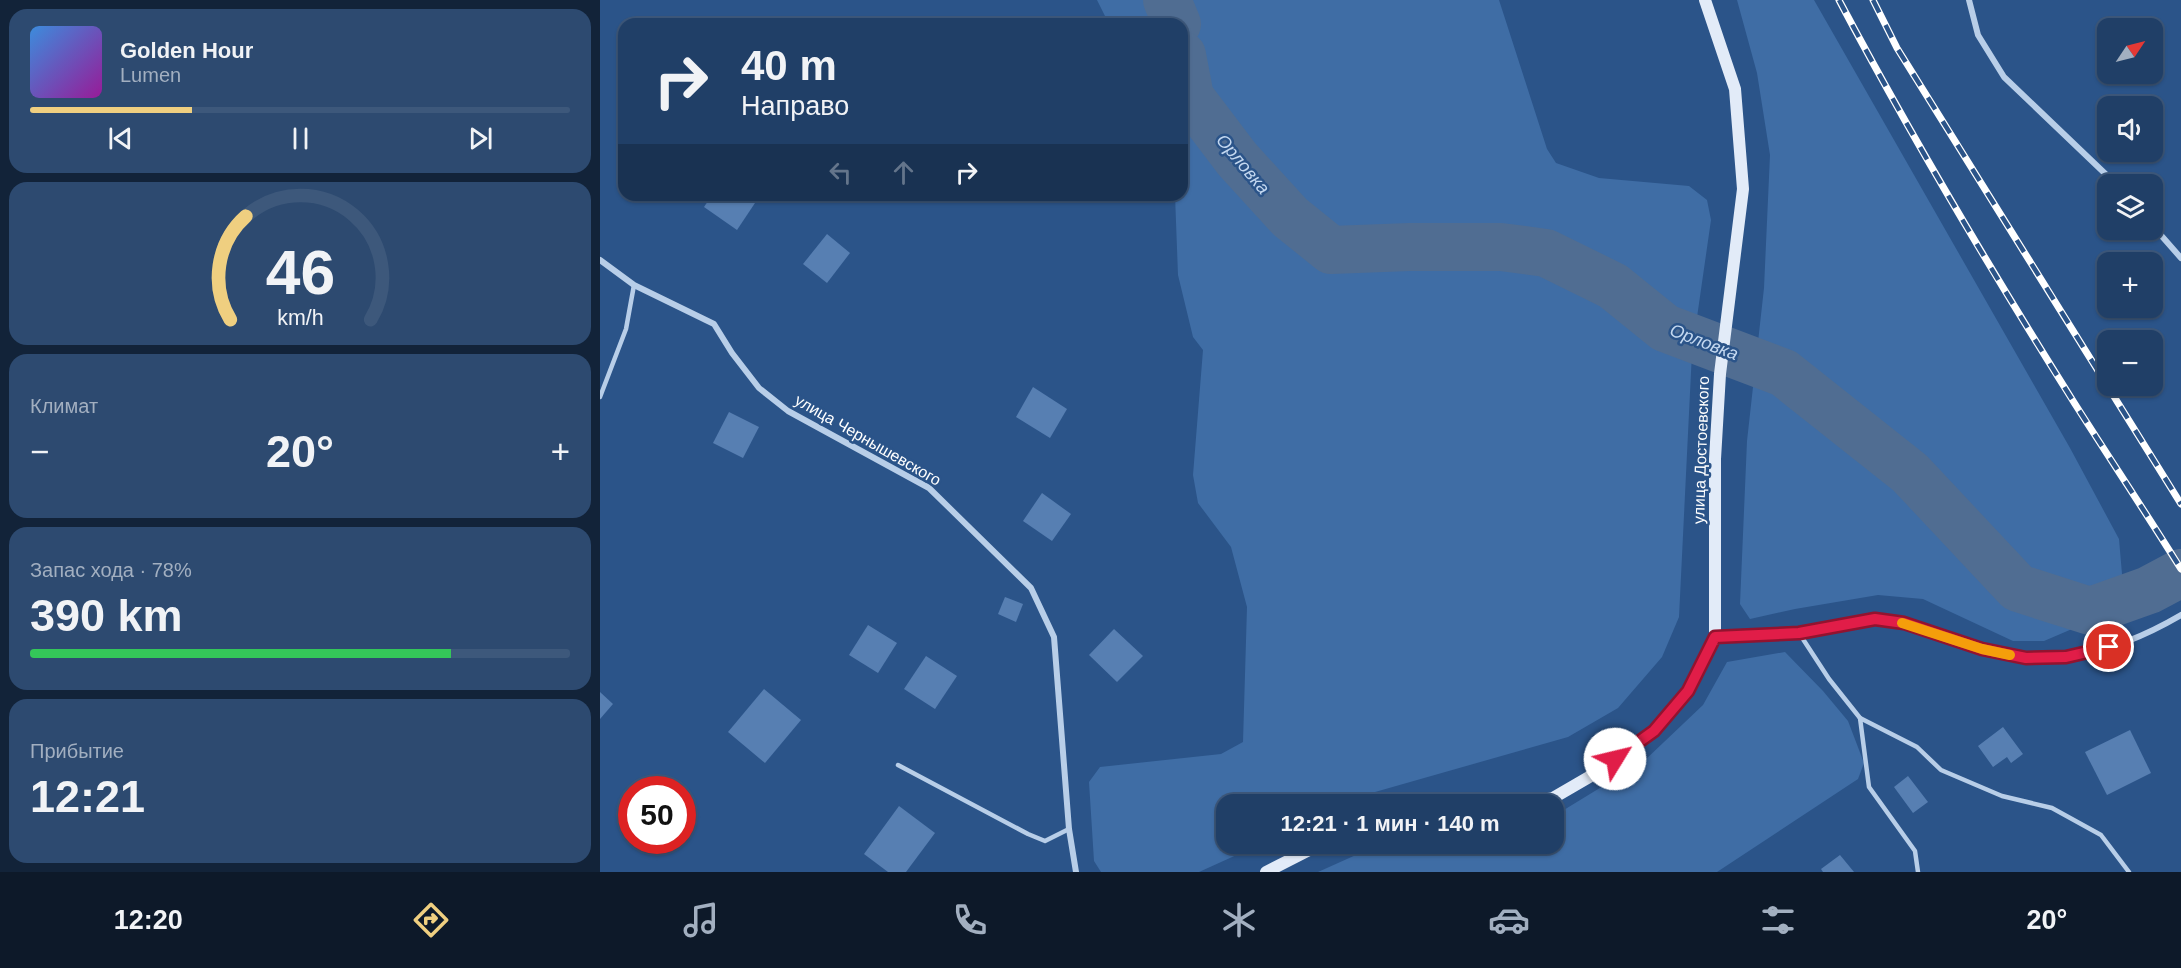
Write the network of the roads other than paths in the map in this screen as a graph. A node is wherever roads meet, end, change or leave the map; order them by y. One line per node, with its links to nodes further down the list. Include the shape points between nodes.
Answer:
1 (1705, 0): 11 (main road, улица Достоевского, via 1735,89 1743,189 1720,374 1715,459)
2 (1970, 0): 3 (street, via 1978,35 2004,77)
3 (2106, 174)
4 (2163, 238): 5 (street)
5 (2181, 258)
6 (600, 261): 7 (street, улица Чернышевского)
7 (634, 285): 8 (lane, via 626,329); 15 (street, улица Чернышевского, via 714,324 759,388 788,411 929,488 1031,588 1054,637)
8 (600, 397)
9 (2181, 615): 10 (street, via 2136,638 2066,657 2026,658 1982,649 1904,623 1875,619)
10 (1799, 633): 11 (street); 12 (lane)
11 (1715, 637): 14 (main road, улица Достоевского, via 1688,691 1654,731)
12 (1860, 718): 19 (lane, via 1869,787 1915,851); 20 (lane, via 1917,747 1941,770 2002,796 2052,808 2101,835)
13 (898, 765): 15 (lane, via 1045,841)
14 (1560, 794)
15 (1069, 829): 17 (street, улица Чернышевского)
16 (1301, 854): 18 (main road)
17 (1076, 872)
18 (1266, 872)
19 (1918, 872)
20 (2129, 872)

